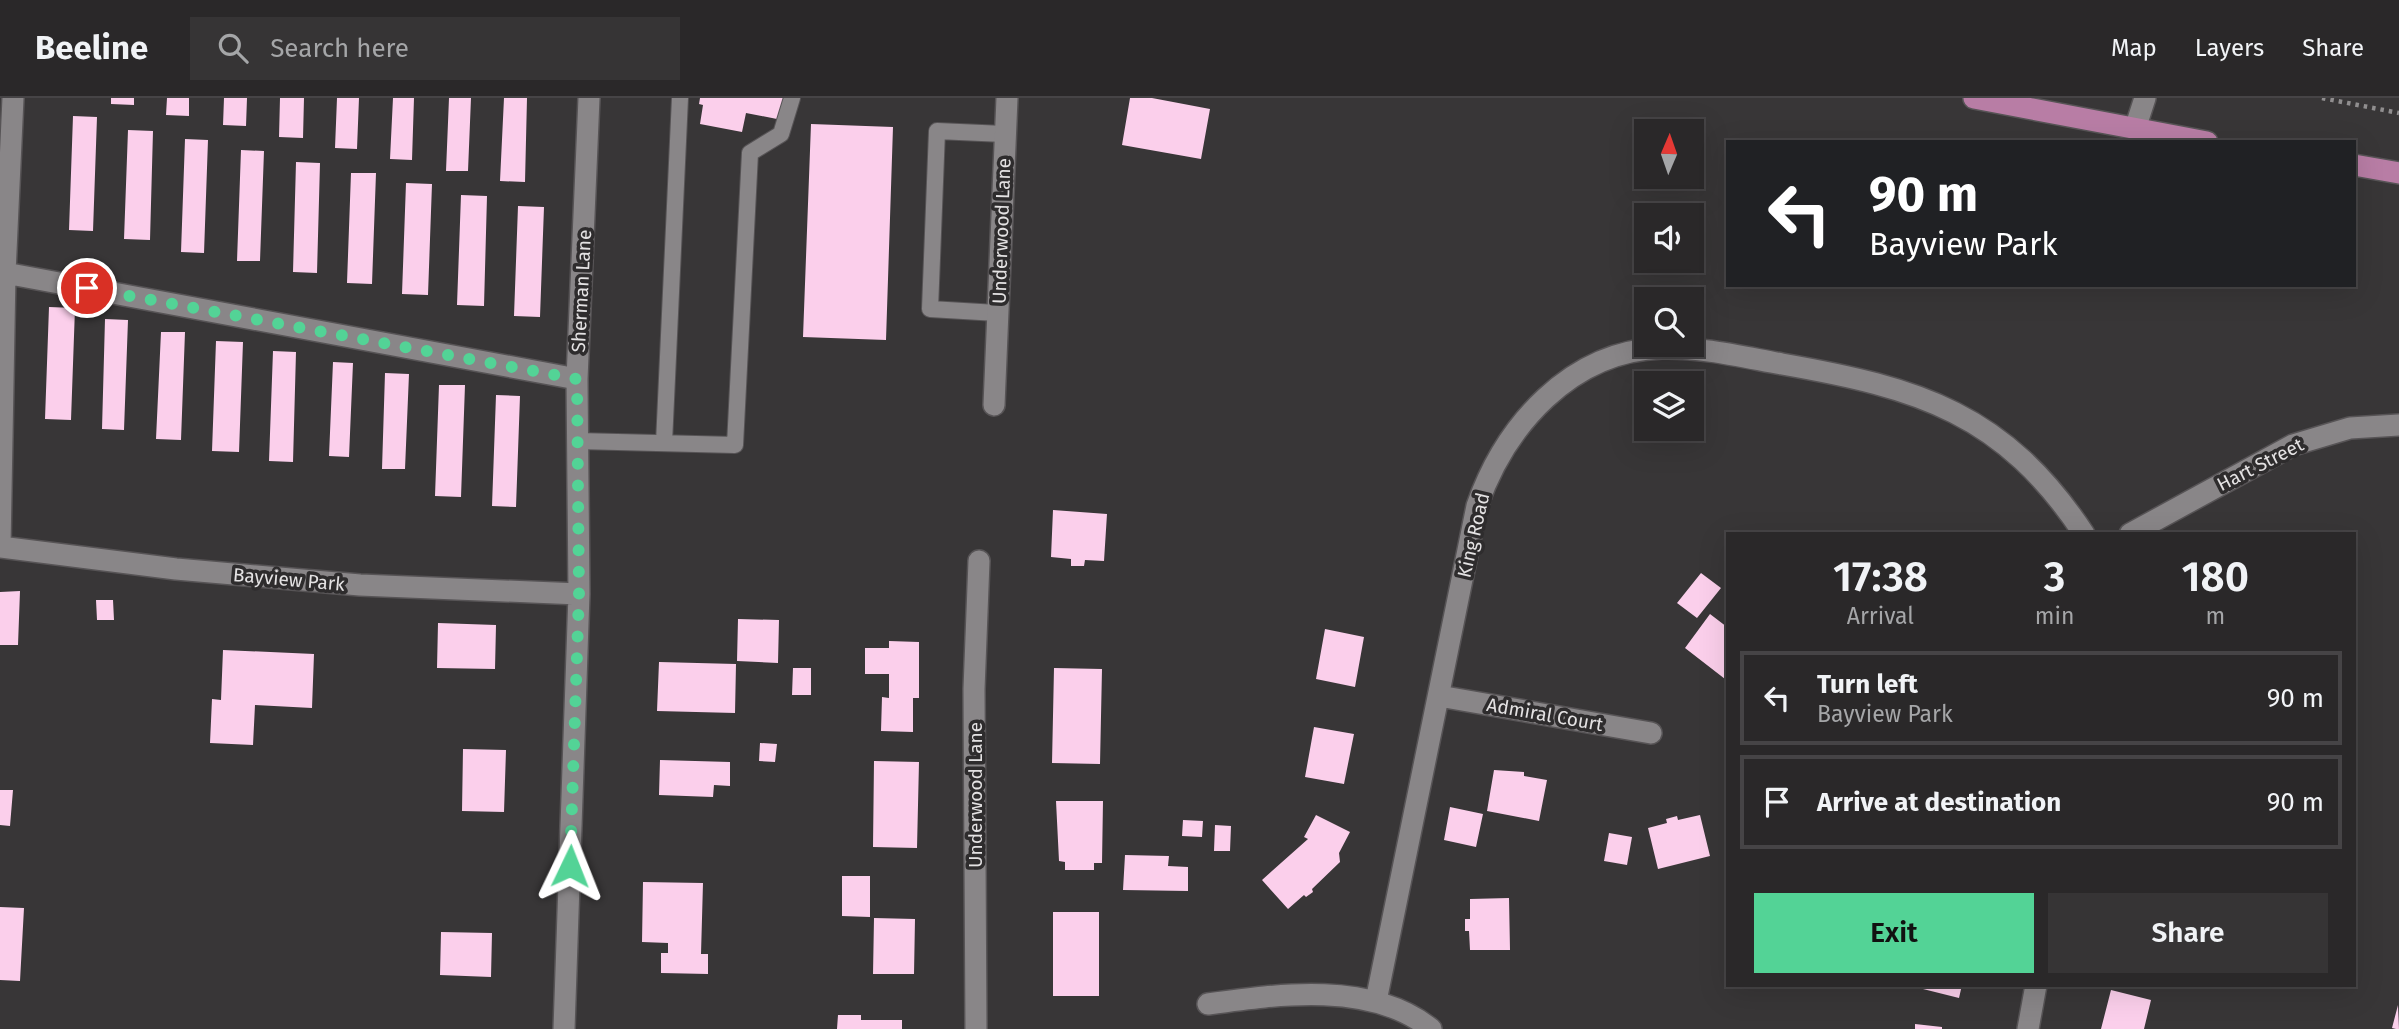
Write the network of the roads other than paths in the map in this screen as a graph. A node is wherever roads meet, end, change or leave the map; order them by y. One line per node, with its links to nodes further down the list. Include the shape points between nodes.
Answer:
1 (13, 98): 13 (street, Bayview Park)
2 (589, 98): 15 (street, Sherman Lane)
3 (680, 98): 19 (lane)
4 (792, 98): 19 (lane, via 781,134 750,153 735,445)
5 (1007, 98): 9 (street, Underwood Lane)
6 (1974, 98): 8 (highway)
7 (2145, 98): 8 (street)
8 (2135, 129): 10 (highway)
9 (1004, 134): 14 (street, Underwood Lane); 14 (lane, via 937,131 930,295 930,309)
10 (2196, 140)
11 (2356, 165): 12 (highway)
12 (2399, 173)
13 (5, 273): 15 (street); 22 (street, Bayview Park)
14 (997, 313): 16 (street, Underwood Lane)
15 (577, 379): 18 (street, Sherman Lane)
16 (994, 405)
17 (2399, 425): 21 (street, Hart Street, via 2350,428 2293,445)
18 (578, 441): 19 (lane); 24 (street, Sherman Lane)
19 (664, 443)
20 (2083, 532): 25 (street, King Road, via 2021,455 1962,415 1924,398 1819,370 1694,349 1629,353 1594,365 1557,387 1523,421 1490,469 1477,506)
21 (2134, 532)
22 (0, 547): 24 (street, Bayview Park, via 334,583)
23 (979, 561): 31 (street, Underwood Lane, via 974,689)
24 (579, 594): 30 (street, Sherman Lane)
25 (1439, 696): 26 (street, Admiral Court); 28 (street, King Road)
26 (1651, 733)
27 (2036, 987): 33 (street)
28 (1376, 1001): 29 (street, via 1277,996); 32 (street, via 1409,1013)
29 (1208, 1004)
30 (564, 1029)
31 (976, 1029)
32 (1431, 1029)
33 (2028, 1029)

